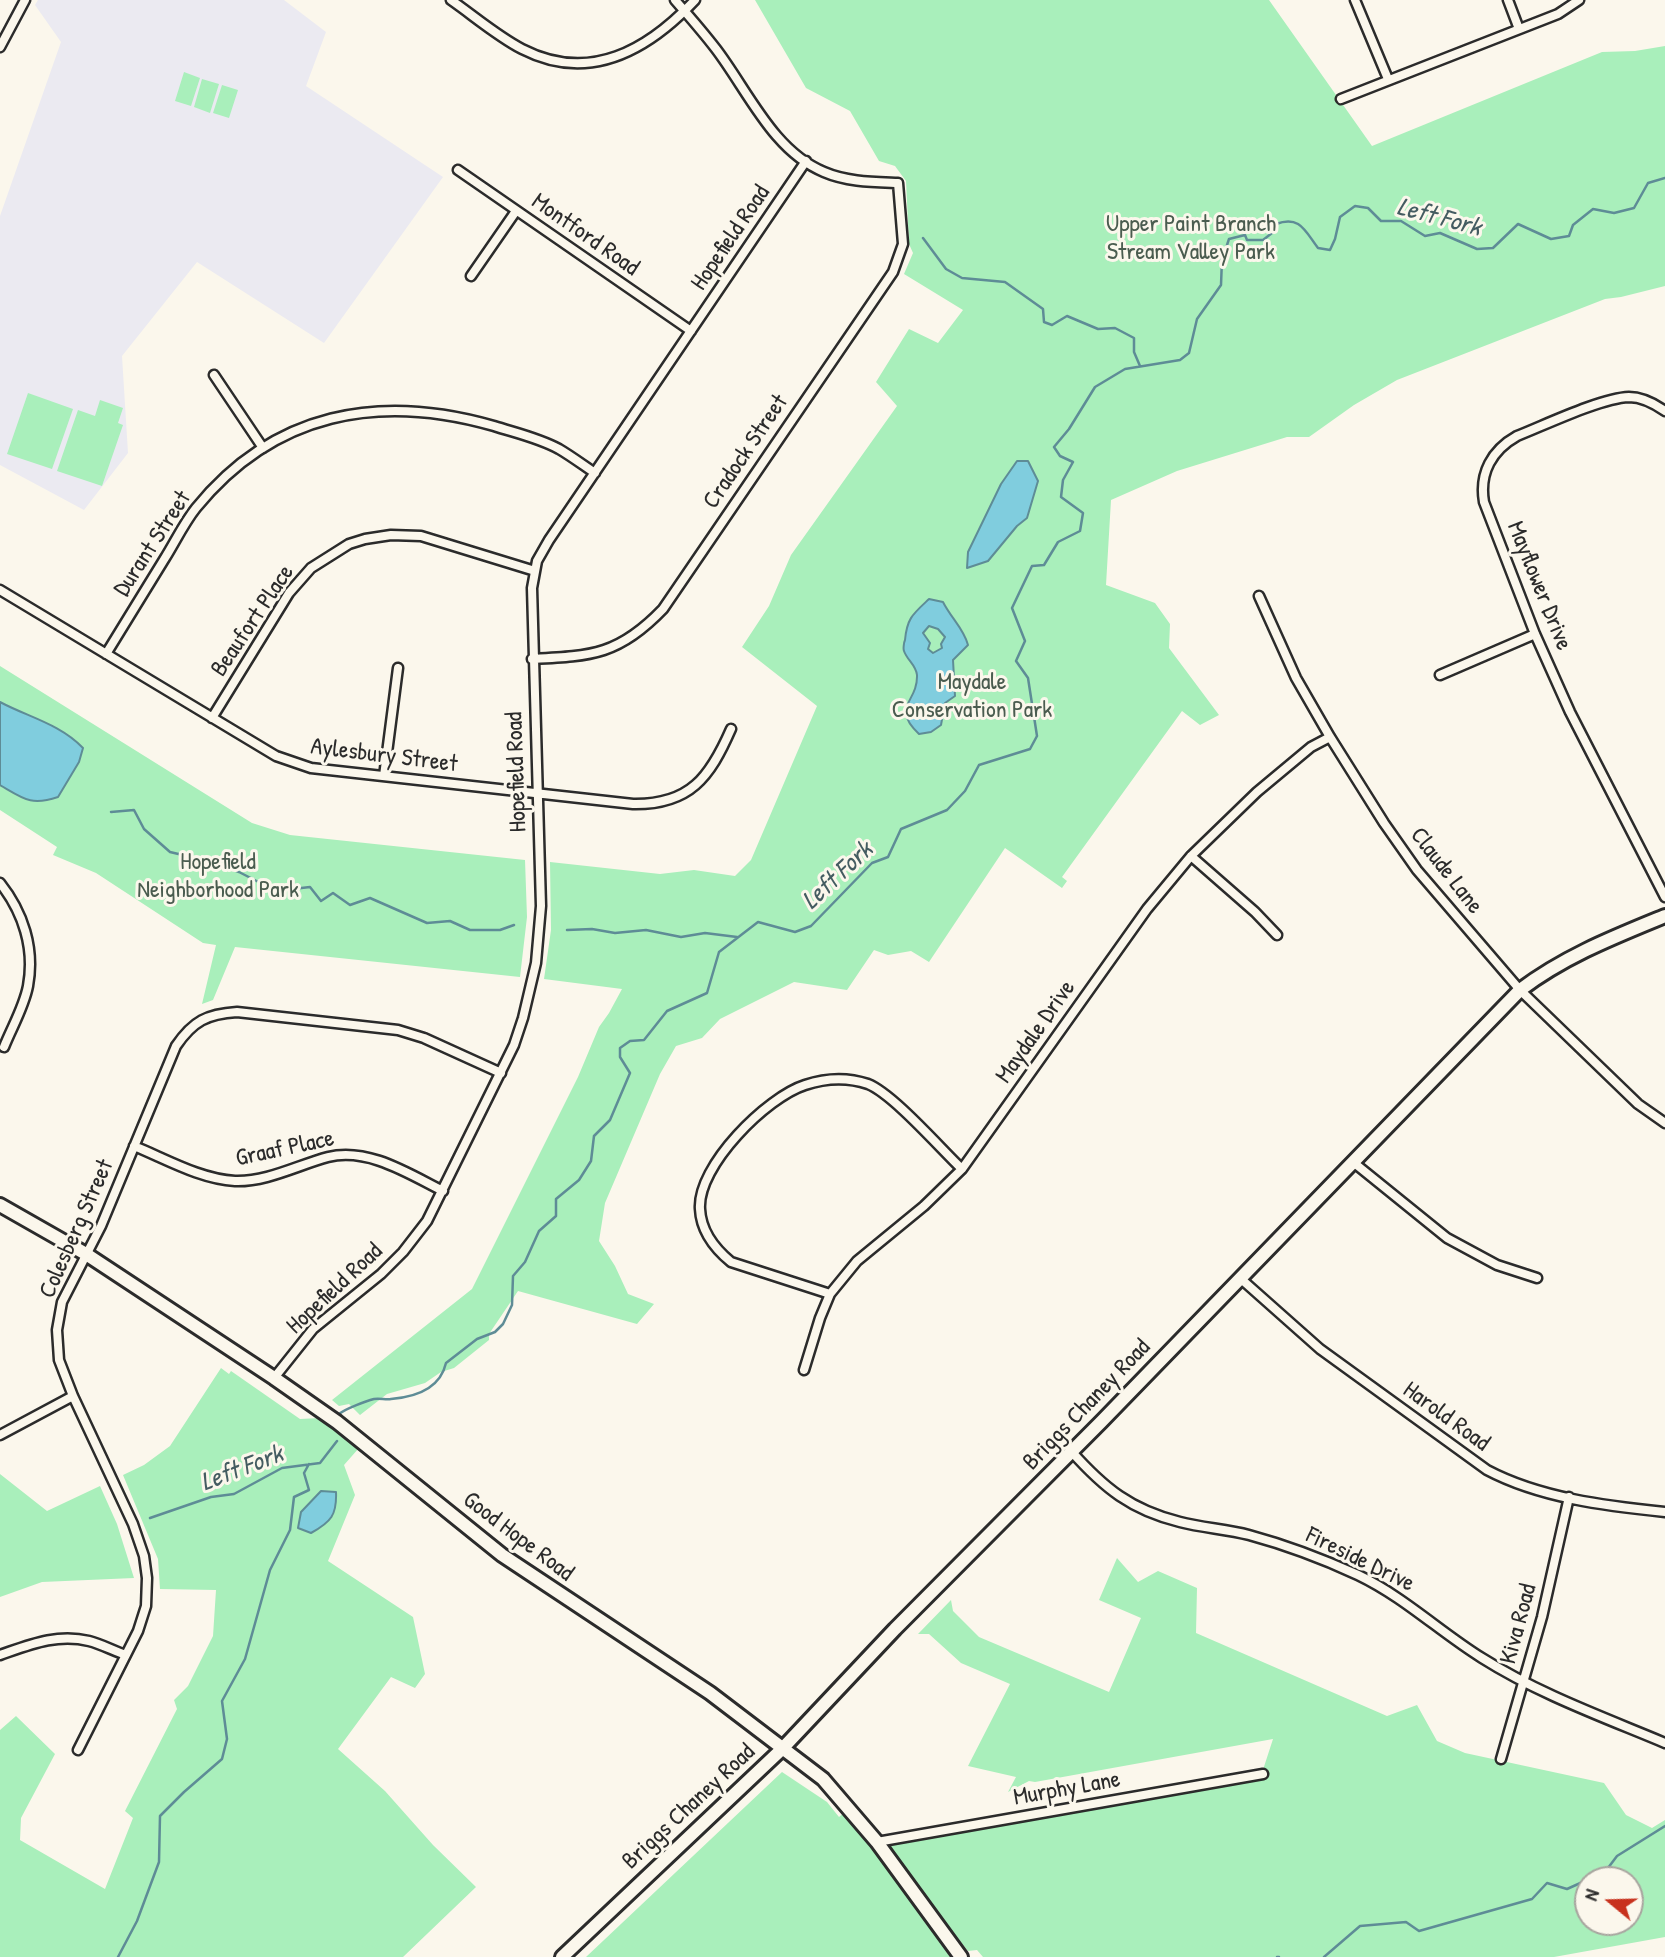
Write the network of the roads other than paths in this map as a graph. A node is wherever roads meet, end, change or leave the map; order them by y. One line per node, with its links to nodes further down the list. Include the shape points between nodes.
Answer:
1 (25, 0): 10 (street)
2 (451, 0): 8 (street, via 520,48 564,63 593,63 626,54)
3 (675, 0): 8 (street)
4 (695, 0): 8 (street)
5 (1355, 0): 12 (street)
6 (1508, 0): 9 (street)
7 (1579, 0): 9 (street)
8 (685, 11): 14 (street, via 776,133)
9 (1519, 29): 12 (street)
10 (4, 32): 11 (street)
11 (0, 47)
12 (1388, 79): 13 (street)
13 (1340, 99)
14 (806, 161): 18 (street, Hopefield Road); 28 (street, Cradock Street, via 841,177 898,183 903,244 892,272 663,609 631,639 607,650)
15 (458, 170): 16 (street, Montford Road)
16 (516, 211): 17 (street); 18 (street, Montford Road)
17 (471, 276)
18 (691, 331): 22 (street, Hopefield Road)
19 (214, 375): 21 (street)
20 (1665, 411): 26 (street, Mayflower Drive, via 1629,397 1608,401 1517,436 1494,454 1484,475 1485,502)
21 (263, 448): 22 (street, Durant Street, via 333,417 415,410 462,417 533,438); 27 (street, Durant Street, via 224,478 194,510)
22 (595, 473): 23 (street, Hopefield Road, via 549,540)
23 (535, 571): 28 (street, Hopefield Road); 31 (street, Beaufort Place, via 421,536 391,535 349,544 311,568 289,593)
24 (0, 590): 27 (street, Aylesbury Street)
25 (1259, 596): 33 (street, Claude Lane, via 1296,678)
26 (1535, 634): 30 (street); 38 (street, Mayflower Drive)
27 (106, 653): 31 (street, Aylesbury Street)
28 (532, 659): 35 (street, Hopefield Road)
29 (398, 668): 34 (street)
30 (1440, 675)
31 (212, 718): 34 (street, Aylesbury Street, via 293,763)
32 (731, 729): 35 (street, Aylesbury Street, via 706,777 666,802 633,804)
33 (1330, 737): 36 (street, Maydale Drive, via 1257,792); 41 (street, Claude Lane, via 1417,870)
34 (384, 776): 35 (street, Aylesbury Street)
35 (537, 793): 43 (street, Hopefield Road, via 541,906 536,964 523,1018)
36 (1191, 856): 40 (street); 47 (street, Maydale Drive, via 1147,909)
37 (0, 883): 42 (street, via 25,925 29,957 28,986)
38 (1665, 897)
39 (1665, 916): 41 (main road, Briggs Chaney Road, via 1575,954)
40 (1277, 935)
41 (1520, 990): 44 (street, Claude Lane, via 1638,1104); 46 (main road, Briggs Chaney Road)
42 (4, 1047)
43 (501, 1073): 45 (street, Colesberg Street, via 398,1030 237,1012 216,1014 187,1030 176,1046); 48 (street, Hopefield Road)
44 (1665, 1123)
45 (134, 1146): 48 (street, Graaf Place, via 201,1174 238,1181 327,1157 355,1156 382,1161); 50 (street, Colesberg Street)
46 (1353, 1161): 51 (main road, Briggs Chaney Road); 52 (street, via 1447,1238 1497,1265)
47 (962, 1169): 53 (street, Maydale Drive, via 857,1261); 53 (street, via 887,1096 853,1080 834,1078 803,1085 746,1125 721,1155 703,1188 699,1207 706,1234 731,1262)
48 (443, 1191): 55 (street, Hopefield Road, via 404,1252 313,1329)
49 (0, 1205): 50 (main road, Good Hope Road)
50 (86, 1254): 55 (main road, Good Hope Road); 56 (street, Colesberg Street, via 62,1302 57,1330 58,1360)
51 (1240, 1278): 58 (main road, Briggs Chaney Road); 59 (street, Harold Road, via 1321,1349 1487,1470 1508,1482)
52 (1537, 1278)
53 (830, 1294): 54 (street, Maydale Drive)
54 (804, 1370)
55 (274, 1378): 65 (main road, Good Hope Road, via 337,1422 502,1555 710,1693)
56 (73, 1396): 57 (street); 62 (street, Colesberg Street, via 144,1556 146,1606)
57 (0, 1434)
58 (1071, 1451): 63 (street, Fireside Drive, via 1113,1494 1146,1512 1247,1534 1360,1576); 65 (main road, Briggs Chaney Road)
59 (1569, 1497): 60 (street, Harold Road); 63 (street, Kiva Road)
60 (1665, 1512)
61 (0, 1655): 62 (street, via 61,1637 89,1641)
62 (126, 1655): 66 (street, Colesberg Street)
63 (1524, 1682): 64 (street, Fireside Drive); 67 (street, Kiva Road)
64 (1665, 1743)
65 (782, 1749): 69 (main road, Good Hope Road, via 823,1779); 70 (main road, Briggs Chaney Road)
66 (78, 1750)
67 (1501, 1759)
68 (1263, 1774): 69 (street, Murphy Lane)
69 (877, 1842): 71 (main road, Good Hope Road)
70 (562, 1957)
71 (961, 1957)

